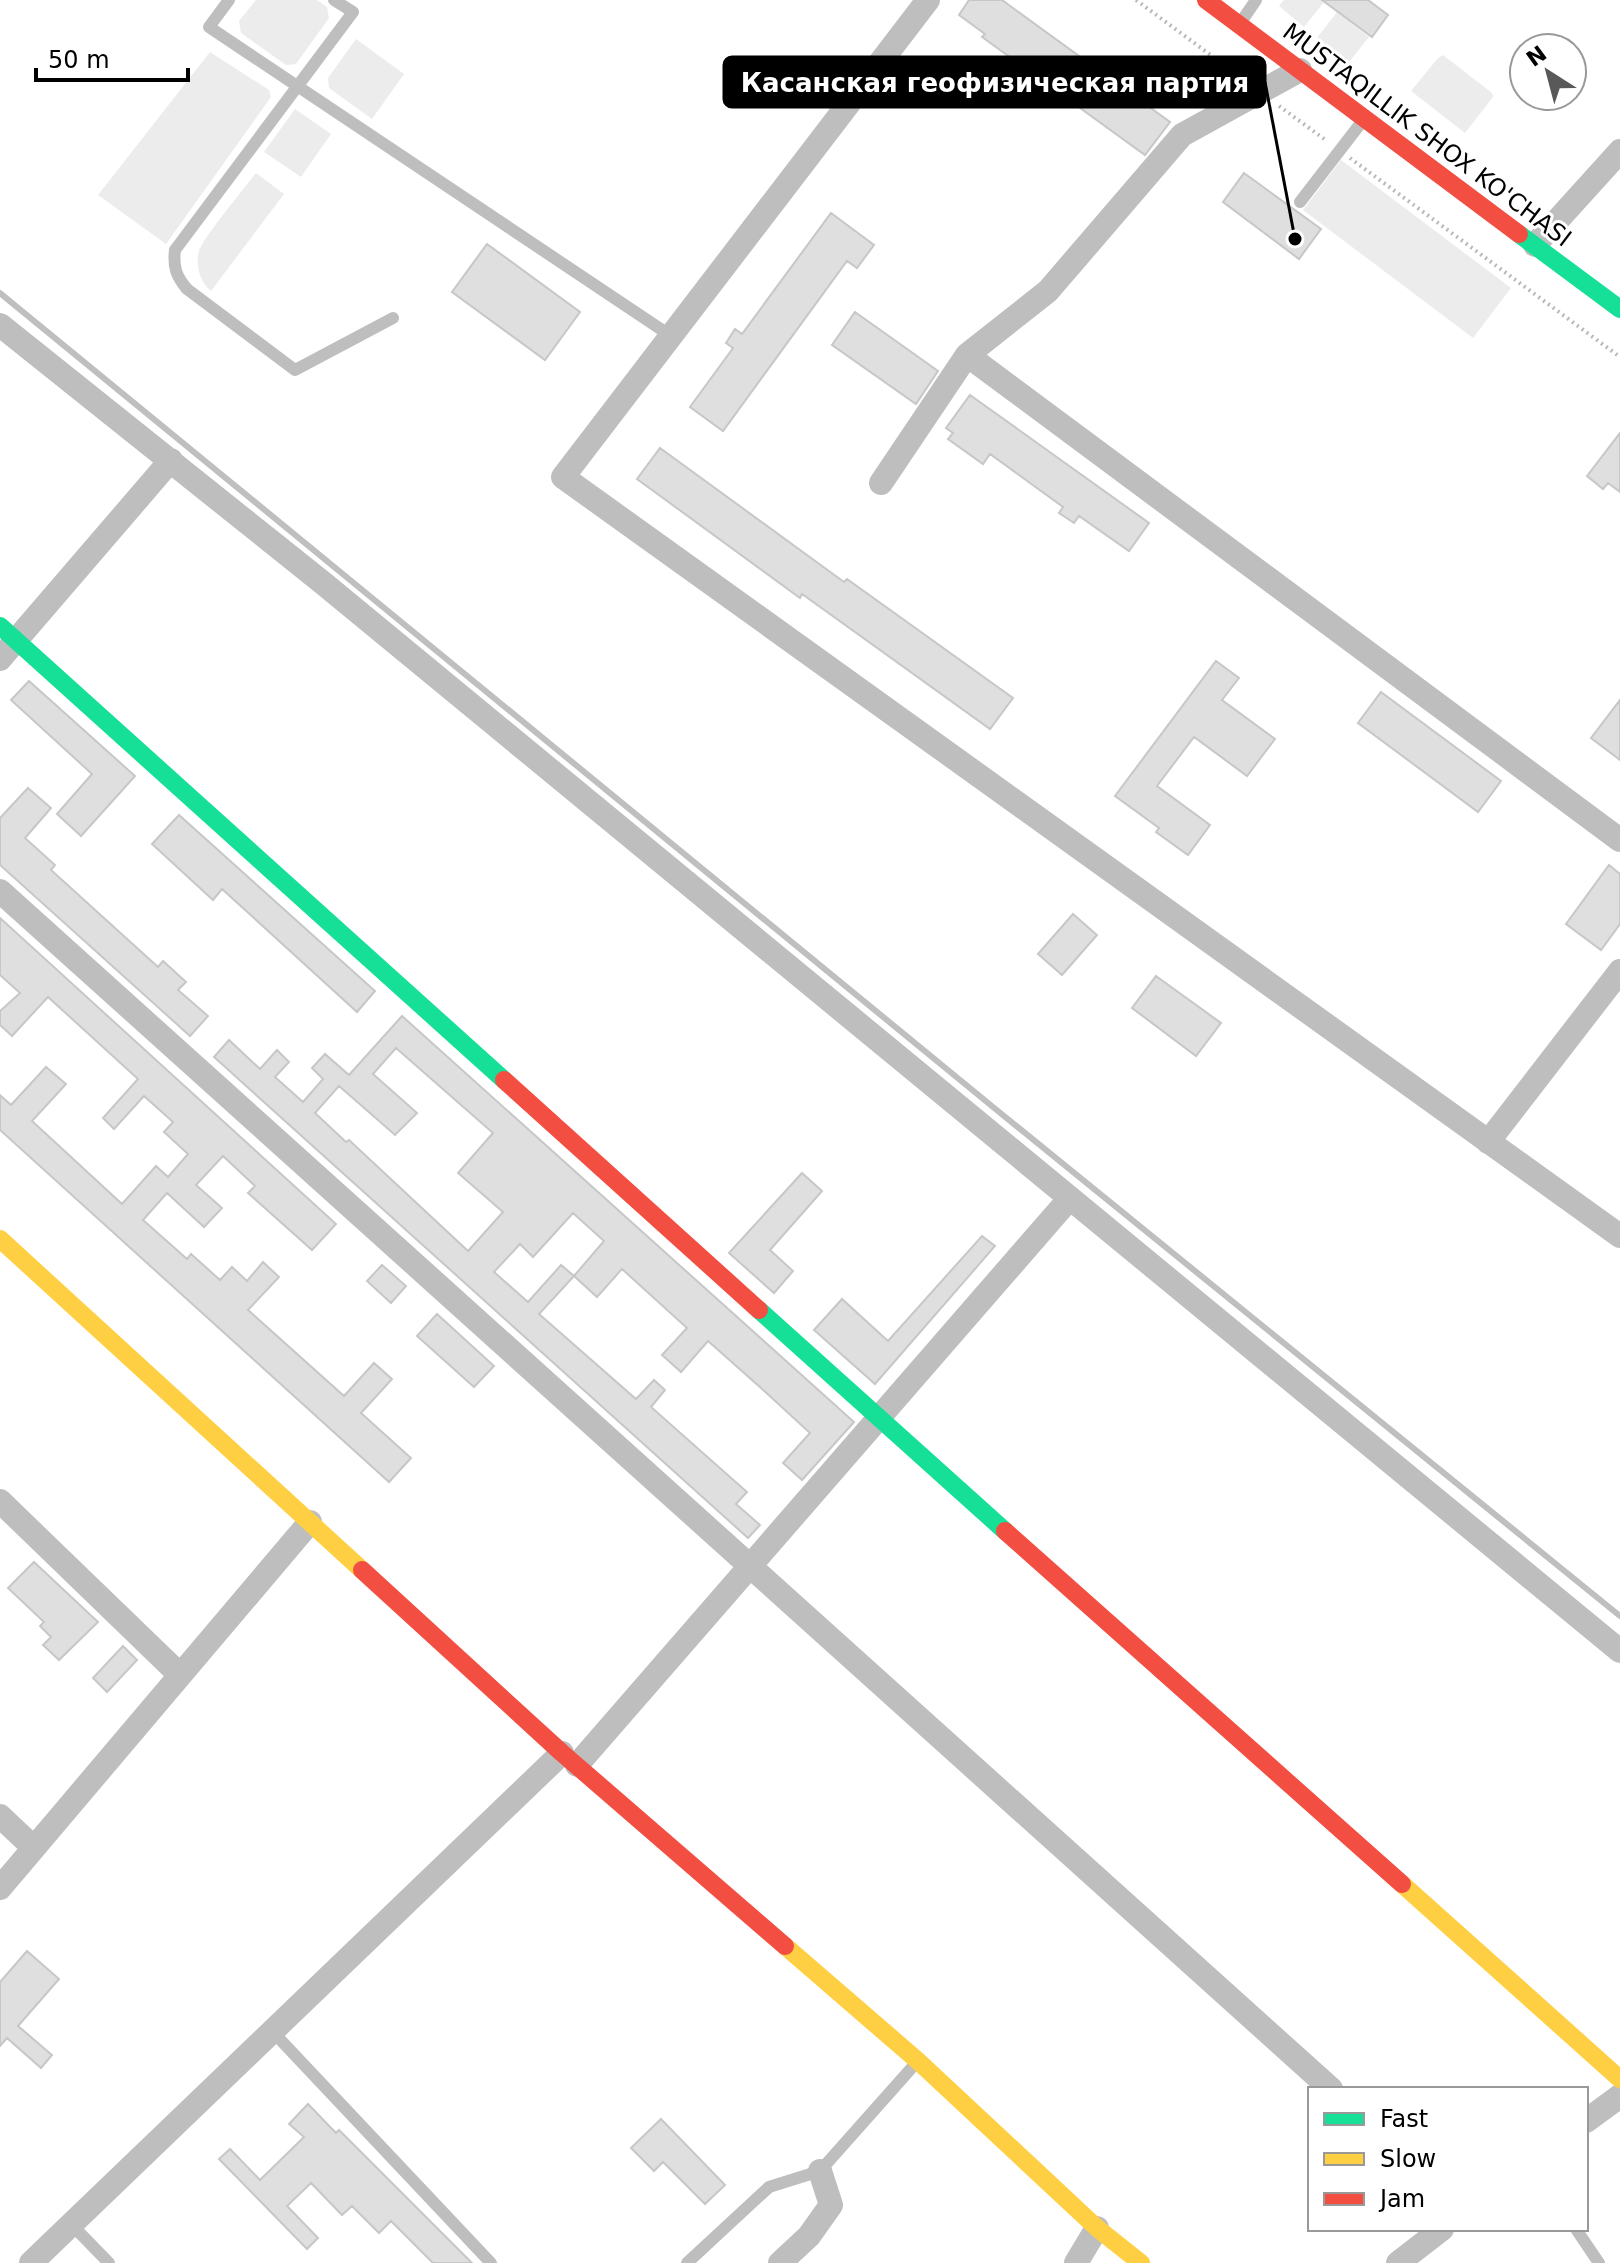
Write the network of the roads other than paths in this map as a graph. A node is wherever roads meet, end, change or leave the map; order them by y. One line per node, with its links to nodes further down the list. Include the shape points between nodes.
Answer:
1 (229, 0): 8 (lane, via 209,27)
2 (334, 0): 8 (lane, via 353,12)
3 (928, 0): 16 (street)
4 (1206, 0): 6 (street, MUSTAQILLIK SHOX KO'CHASI)
5 (1256, 0): 6 (lane)
6 (1239, 24): 7 (street, MUSTAQILLIK SHOX KO'CHASI)
7 (1300, 70): 9 (street, MUSTAQILLIK SHOX KO'CHASI); 17 (street, via 1182,135 1048,291)
8 (297, 86): 14 (lane, via 175,250 177,277 295,370); 16 (lane)
9 (1364, 118): 11 (lane); 12 (street, MUSTAQILLIK SHOX KO'CHASI)
10 (1620, 151): 12 (street)
11 (1300, 202)
12 (1535, 245): 13 (street, MUSTAQILLIK SHOX KO'CHASI)
13 (1620, 309)
14 (393, 318)
15 (0, 325): 18 (street)
16 (671, 336): 24 (street, via 563,477)
17 (967, 355): 19 (street); 21 (street)
18 (171, 460): 20 (street); 25 (street)
19 (881, 483)
20 (6, 642): 28 (street)
21 (1620, 840)
22 (0, 891): 31 (street)
23 (1620, 971): 24 (street)
24 (1488, 1142): 26 (street)
25 (1070, 1198): 28 (street); 32 (street)
26 (1620, 1236)
27 (0, 1239): 30 (street)
28 (879, 1418): 31 (street); 40 (street)
29 (0, 1501): 33 (street)
30 (310, 1522): 33 (street); 34 (street)
31 (750, 1566): 34 (street); 41 (street)
32 (1620, 1651)
33 (179, 1674): 36 (street)
34 (570, 1759): 38 (street); 39 (street)
35 (0, 1816): 36 (street)
36 (34, 1848): 37 (street)
37 (0, 1888)
38 (272, 2031): 45 (street); 51 (lane)
39 (918, 2061): 44 (lane); 46 (street)
40 (1620, 2079)
41 (1329, 2087)
42 (1620, 2096): 43 (street)
43 (1588, 2120)
44 (820, 2171): 52 (lane, via 769,2187); 53 (street, via 831,2205)
45 (71, 2224): 49 (street); 50 (lane)
46 (1097, 2228): 54 (street); 55 (street)
47 (1439, 2231): 56 (street)
48 (1577, 2231): 57 (lane)
49 (31, 2263)
50 (109, 2263)
51 (491, 2263)
52 (687, 2263)
53 (780, 2263)
54 (1076, 2263)
55 (1141, 2263)
56 (1398, 2263)
57 (1599, 2263)

